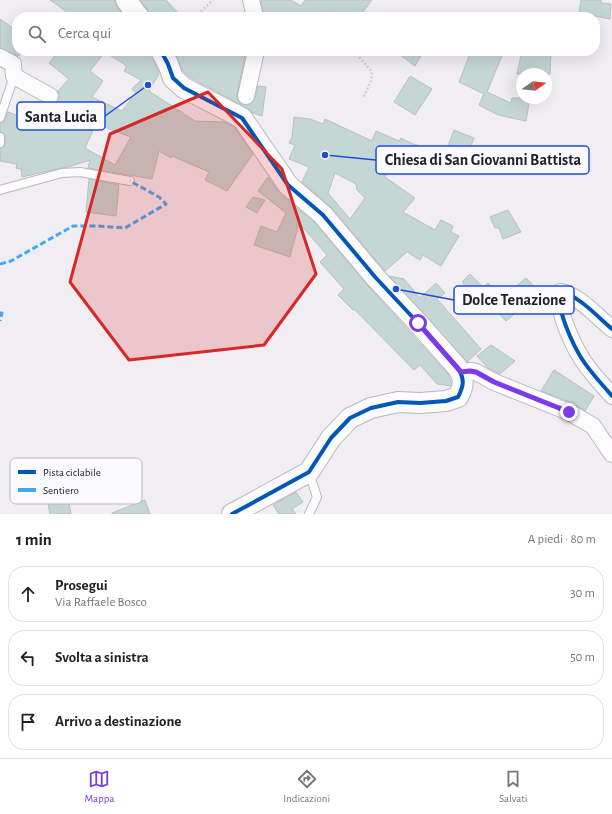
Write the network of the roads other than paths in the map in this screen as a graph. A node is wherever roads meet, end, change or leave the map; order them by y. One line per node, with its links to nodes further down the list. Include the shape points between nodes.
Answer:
1 (126, 0): 3 (street)
2 (251, 0): 4 (street)
3 (135, 12)
4 (254, 12)
5 (164, 56): 17 (street, via 173,78 184,88 242,118 288,185 323,215)
6 (255, 56): 10 (street)
7 (0, 57): 8 (street, via 13,64)
8 (14, 76): 9 (street); 11 (lane)
9 (50, 96)
10 (246, 96)
11 (0, 118)
12 (0, 137): 13 (lane)
13 (0, 143)
14 (130, 181): 15 (lane, via 80,172 62,173)
15 (0, 190)
16 (612, 329): 18 (street, via 574,297 560,292 558,299 565,326 582,360)
17 (461, 372): 19 (street, via 476,372 494,382 569,412 593,426); 20 (street, via 464,382 458,397 446,401 398,402 371,408 350,418 331,438)
18 (612, 396)
19 (612, 454)
20 (309, 472): 21 (street); 22 (lane, via 317,497)
21 (232, 514)
22 (309, 514)

